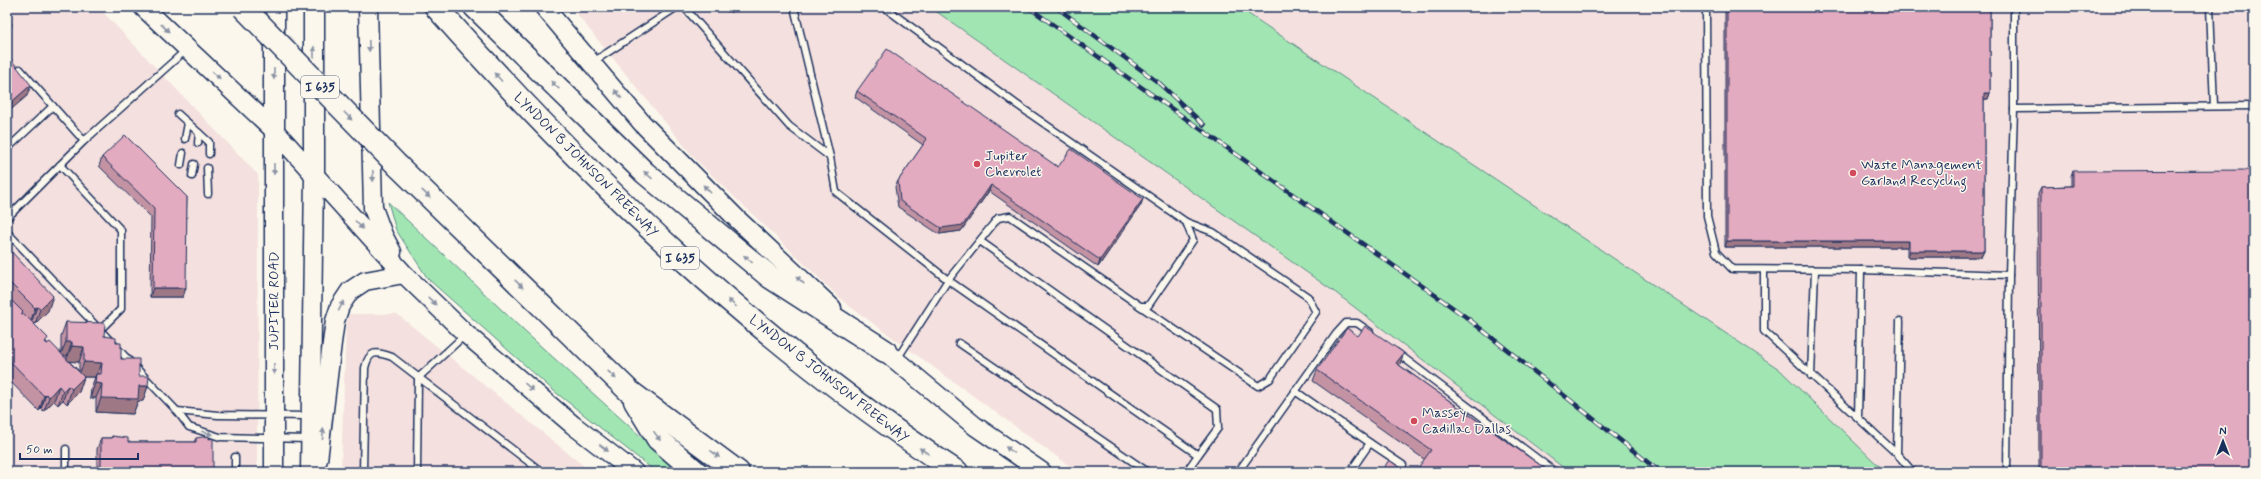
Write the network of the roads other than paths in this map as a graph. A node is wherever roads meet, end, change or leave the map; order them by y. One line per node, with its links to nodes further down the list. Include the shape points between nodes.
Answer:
1 (143, 7): 16 (main road, one-way to 16)
2 (244, 7): 62 (highway, I 635, one-way to 62, bridge, via 398,166)
3 (274, 7): 25 (main road, one-way to 25)
4 (314, 7): 38 (main road, one-way to 4)
5 (368, 7): 48 (main road, one-way to 48, via 374,208 383,235)
6 (436, 7): 86 (highway, LYNDON B JOHNSON FREEWAY / I 635, one-way to 6, via 902,437 799,359 703,279 632,213 535,114)
7 (475, 7): 58 (highway, one-way to 7, via 770,277 645,173)
8 (544, 7): 17 (main road)
9 (677, 7): 17 (lane)
10 (684, 7): 33 (lane, via 789,126)
11 (794, 7): 33 (lane)
12 (884, 7): 42 (lane, via 1016,104)
13 (1706, 7): 45 (lane, via 1706,216 1716,252 1732,269)
14 (2014, 7): 22 (lane)
15 (2210, 7): 20 (lane)
16 (187, 49): 25 (main road, one-way to 25); 28 (lane)
17 (591, 63): 58 (main road, one-way to 17, via 822,301 736,219 642,123)
18 (20, 69): 19 (lane)
19 (53, 106): 28 (lane); 30 (lane)
20 (2214, 106): 21 (lane); 22 (lane)
21 (2254, 106)
22 (2014, 109): 49 (lane)
23 (178, 114): 24 (lane)
24 (188, 123): 26 (lane); 27 (lane)
25 (274, 130): 38 (main road); 64 (main road, JUPITER ROAD, one-way to 64)
26 (199, 133): 29 (lane); 32 (lane, via 209,142)
27 (185, 139)
28 (84, 141): 35 (lane)
29 (198, 143)
30 (7, 149)
31 (183, 153): 36 (lane)
32 (209, 154)
33 (830, 157): 50 (lane, via 836,192)
34 (194, 164): 39 (lane)
35 (60, 165): 41 (lane); 53 (lane, via 120,230 120,309)
36 (181, 165)
37 (207, 168): 40 (lane)
38 (314, 175): 48 (main road, one-way to 48); 65 (main road)
39 (192, 176)
40 (208, 194)
41 (7, 218)
42 (1186, 222): 51 (lane, via 1193,240 1148,306); 51 (lane, via 1213,232 1308,297 1316,312 1270,379 1258,386)
43 (7, 232): 53 (lane)
44 (980, 241): 50 (lane); 51 (lane, via 998,218 1010,216); 72 (lane, via 1217,409 1218,428)
45 (1764, 270): 46 (lane); 59 (lane, via 1764,331)
46 (1815, 270): 47 (lane); 59 (lane)
47 (1861, 270): 49 (lane); 66 (lane)
48 (404, 274): 54 (main road, one-way to 54); 79 (main road, one-way to 48, via 321,451 332,343 340,306 350,291 365,281)
49 (2009, 275): 94 (lane)
50 (948, 280): 58 (lane); 72 (lane)
51 (1140, 306)
52 (1900, 322): 71 (lane)
53 (100, 330): 63 (lane)
54 (466, 334): 60 (lane); 83 (main road, one-way to 83)
55 (1376, 337): 61 (lane, via 1357,322 1346,323)
56 (959, 343): 88 (lane)
57 (1389, 347): 92 (lane)
58 (890, 356): 87 (main road, one-way to 58, via 975,426)
59 (1811, 376): 66 (lane)
60 (418, 378): 80 (lane, via 392,357 373,353 367,358); 81 (lane); 82 (lane)
61 (1295, 390): 69 (lane); 90 (lane)
62 (629, 391): 84 (highway, one-way to 84, via 658,439); 85 (highway, I 635, one-way to 85)
63 (177, 411): 64 (lane); 67 (lane, one-way to 67, via 189,427 220,437)
64 (275, 416): 65 (lane); 67 (main road, JUPITER ROAD)
65 (310, 416): 68 (main road)
66 (1858, 418): 71 (lane)
67 (275, 439): 68 (lane); 77 (main road, JUPITER ROAD)
68 (310, 439): 78 (main road)
69 (1370, 443): 74 (lane); 91 (lane)
70 (66, 449): 75 (lane)
71 (1897, 454): 93 (lane)
72 (1198, 455): 89 (lane)
73 (235, 458): 76 (lane)
74 (1403, 465)
75 (66, 472)
76 (235, 472)
77 (274, 472)
78 (310, 472)
79 (315, 472)
80 (363, 472)
81 (417, 472)
82 (542, 472)
83 (634, 472)
84 (696, 472)
85 (738, 472)
86 (957, 472)
87 (1042, 472)
88 (1148, 472)
89 (1186, 472)
90 (1238, 472)
91 (1350, 472)
92 (1555, 472)
93 (1913, 472)
94 (2007, 472)

